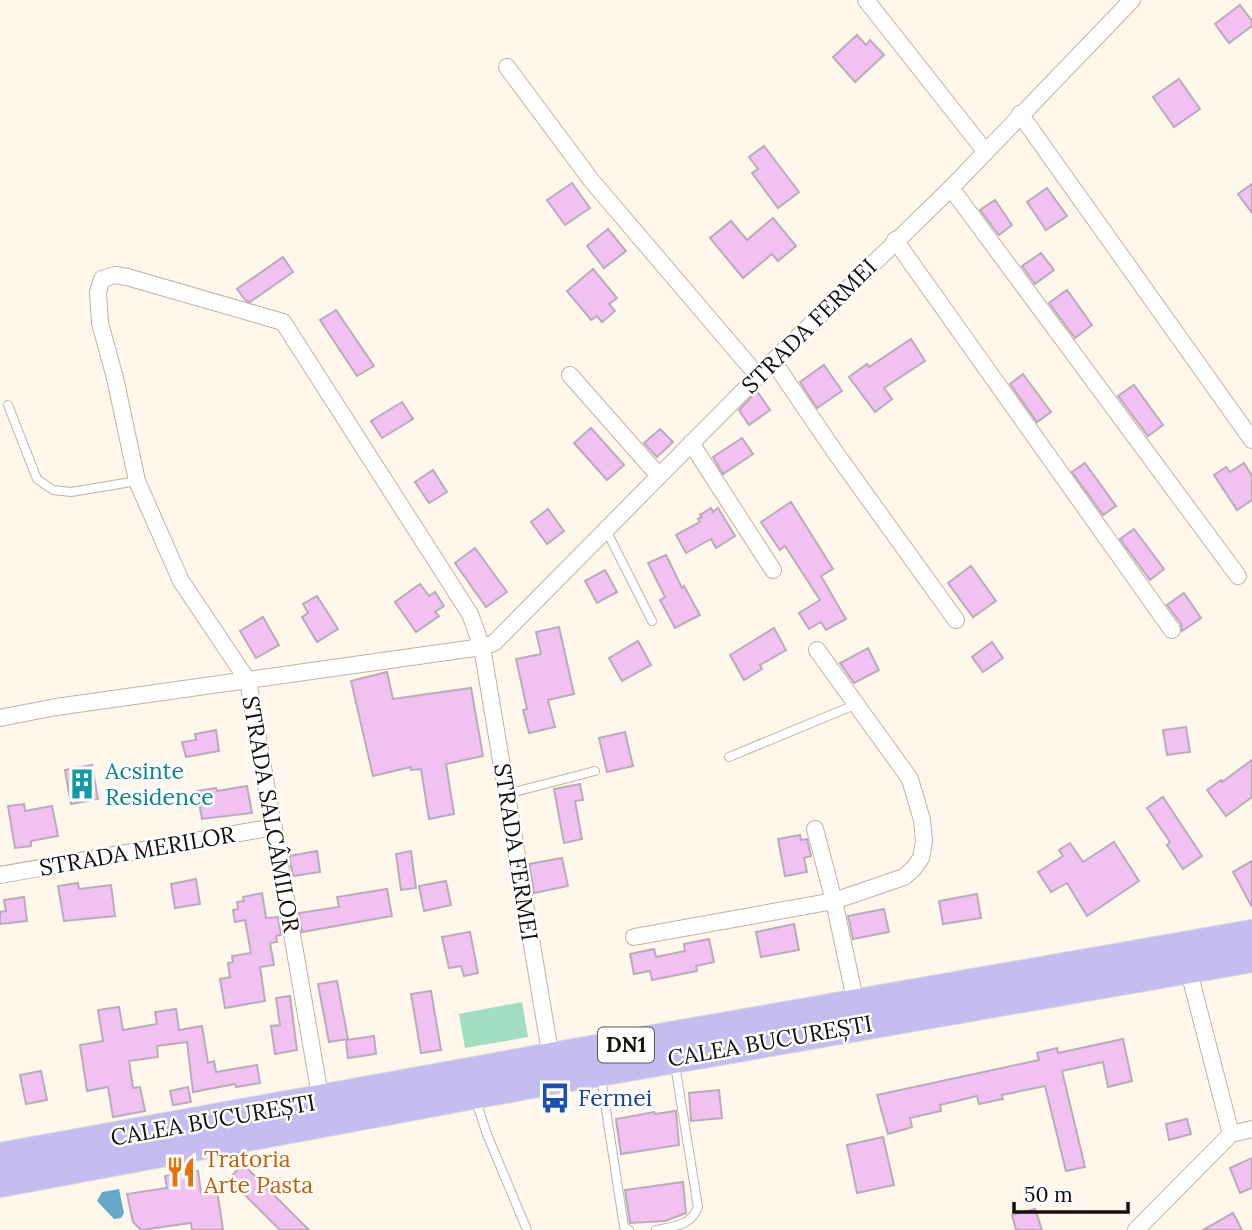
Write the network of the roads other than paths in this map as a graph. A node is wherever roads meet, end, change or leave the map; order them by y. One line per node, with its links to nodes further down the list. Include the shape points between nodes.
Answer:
1 (866, 0): 5 (street)
2 (1132, 0): 4 (street, STRADA FERMEI)
3 (507, 67): 11 (street, via 591,180)
4 (1020, 114): 5 (street, STRADA FERMEI); 13 (street)
5 (985, 152): 6 (street, STRADA FERMEI)
6 (951, 188): 7 (street, STRADA FERMEI); 19 (street)
7 (895, 240): 9 (street, STRADA FERMEI); 22 (street)
8 (115, 275): 16 (street, STRADA SALCÂMILOR, via 102,279 100,323); 23 (street, STRADA FERMEI, via 283,322 470,614)
9 (773, 361): 11 (street, STRADA FERMEI); 20 (street)
10 (570, 375): 15 (street)
11 (758, 376): 14 (street, STRADA FERMEI)
12 (8, 405): 16 (lane, via 37,478 53,490 71,492)
13 (1252, 440)
14 (691, 443): 15 (street, STRADA FERMEI); 18 (street)
15 (659, 476): 17 (street, STRADA FERMEI)
16 (136, 481): 25 (street, STRADA SALCÂMILOR, via 181,581)
17 (606, 530): 21 (lane); 23 (street, STRADA FERMEI, via 494,643)
18 (774, 570)
19 (1238, 576)
20 (956, 620)
21 (652, 621)
22 (1172, 630)
23 (482, 647): 25 (street); 30 (street, STRADA FERMEI)
24 (817, 650): 26 (street)
25 (248, 681): 27 (street); 31 (street, STRADA SALCÂMILOR)
26 (857, 705): 28 (lane); 34 (street, via 910,779 924,841 921,858 904,877)
27 (0, 718)
28 (729, 757)
29 (595, 771): 30 (lane)
30 (507, 794): 40 (street, STRADA FERMEI)
31 (274, 827): 33 (street, STRADA MERILOR); 44 (street, STRADA SALCÂMILOR)
32 (815, 830): 34 (street)
33 (0, 875)
34 (834, 901): 36 (street); 39 (street)
35 (1252, 935): 39 (highway, CALEA BUCUREȘTI / DN1)
36 (634, 937)
37 (1252, 957): 38 (highway, CALEA BUCUREȘTI / DN1)
38 (1188, 968): 41 (highway, CALEA BUCUREȘTI / DN1); 46 (street)
39 (856, 1004): 40 (highway, CALEA BUCUREȘTI / DN1)
40 (551, 1058): 44 (highway, CALEA BUCUREȘTI / DN1)
41 (674, 1058): 42 (highway, CALEA BUCUREȘTI / DN1); 51 (lane, via 698,1207 688,1222)
42 (600, 1071): 43 (highway, CALEA BUCUREȘTI / DN1); 50 (lane, via 624,1227)
43 (474, 1094): 48 (highway, CALEA BUCUREȘTI / DN1); 49 (lane)
44 (321, 1101): 47 (highway, CALEA BUCUREȘTI / DN1)
45 (1252, 1129): 46 (street)
46 (1231, 1134): 52 (street)
47 (0, 1158)
48 (0, 1182)
49 (527, 1230)
50 (629, 1230)
51 (656, 1230)
52 (1136, 1230)

